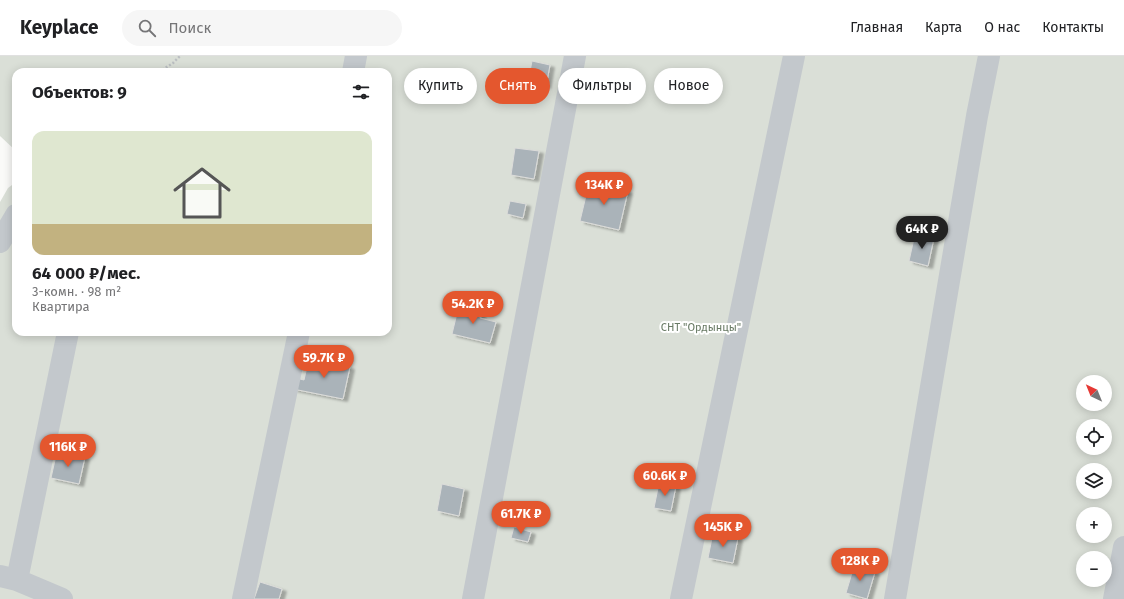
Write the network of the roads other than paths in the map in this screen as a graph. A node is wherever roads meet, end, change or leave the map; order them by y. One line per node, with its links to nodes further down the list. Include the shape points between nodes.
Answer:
1 (356, 56): 5 (street)
2 (575, 56): 14 (street)
3 (794, 56): 15 (street)
4 (989, 56): 16 (street)
5 (354, 68)
6 (12, 222): 7 (street)
7 (0, 242)
8 (67, 336): 11 (street)
9 (298, 336): 13 (street)
10 (1124, 547): 17 (street)
11 (9, 578): 12 (street)
12 (62, 599)
13 (243, 599)
14 (473, 599)
15 (681, 599)
16 (895, 599)
17 (1114, 599)

